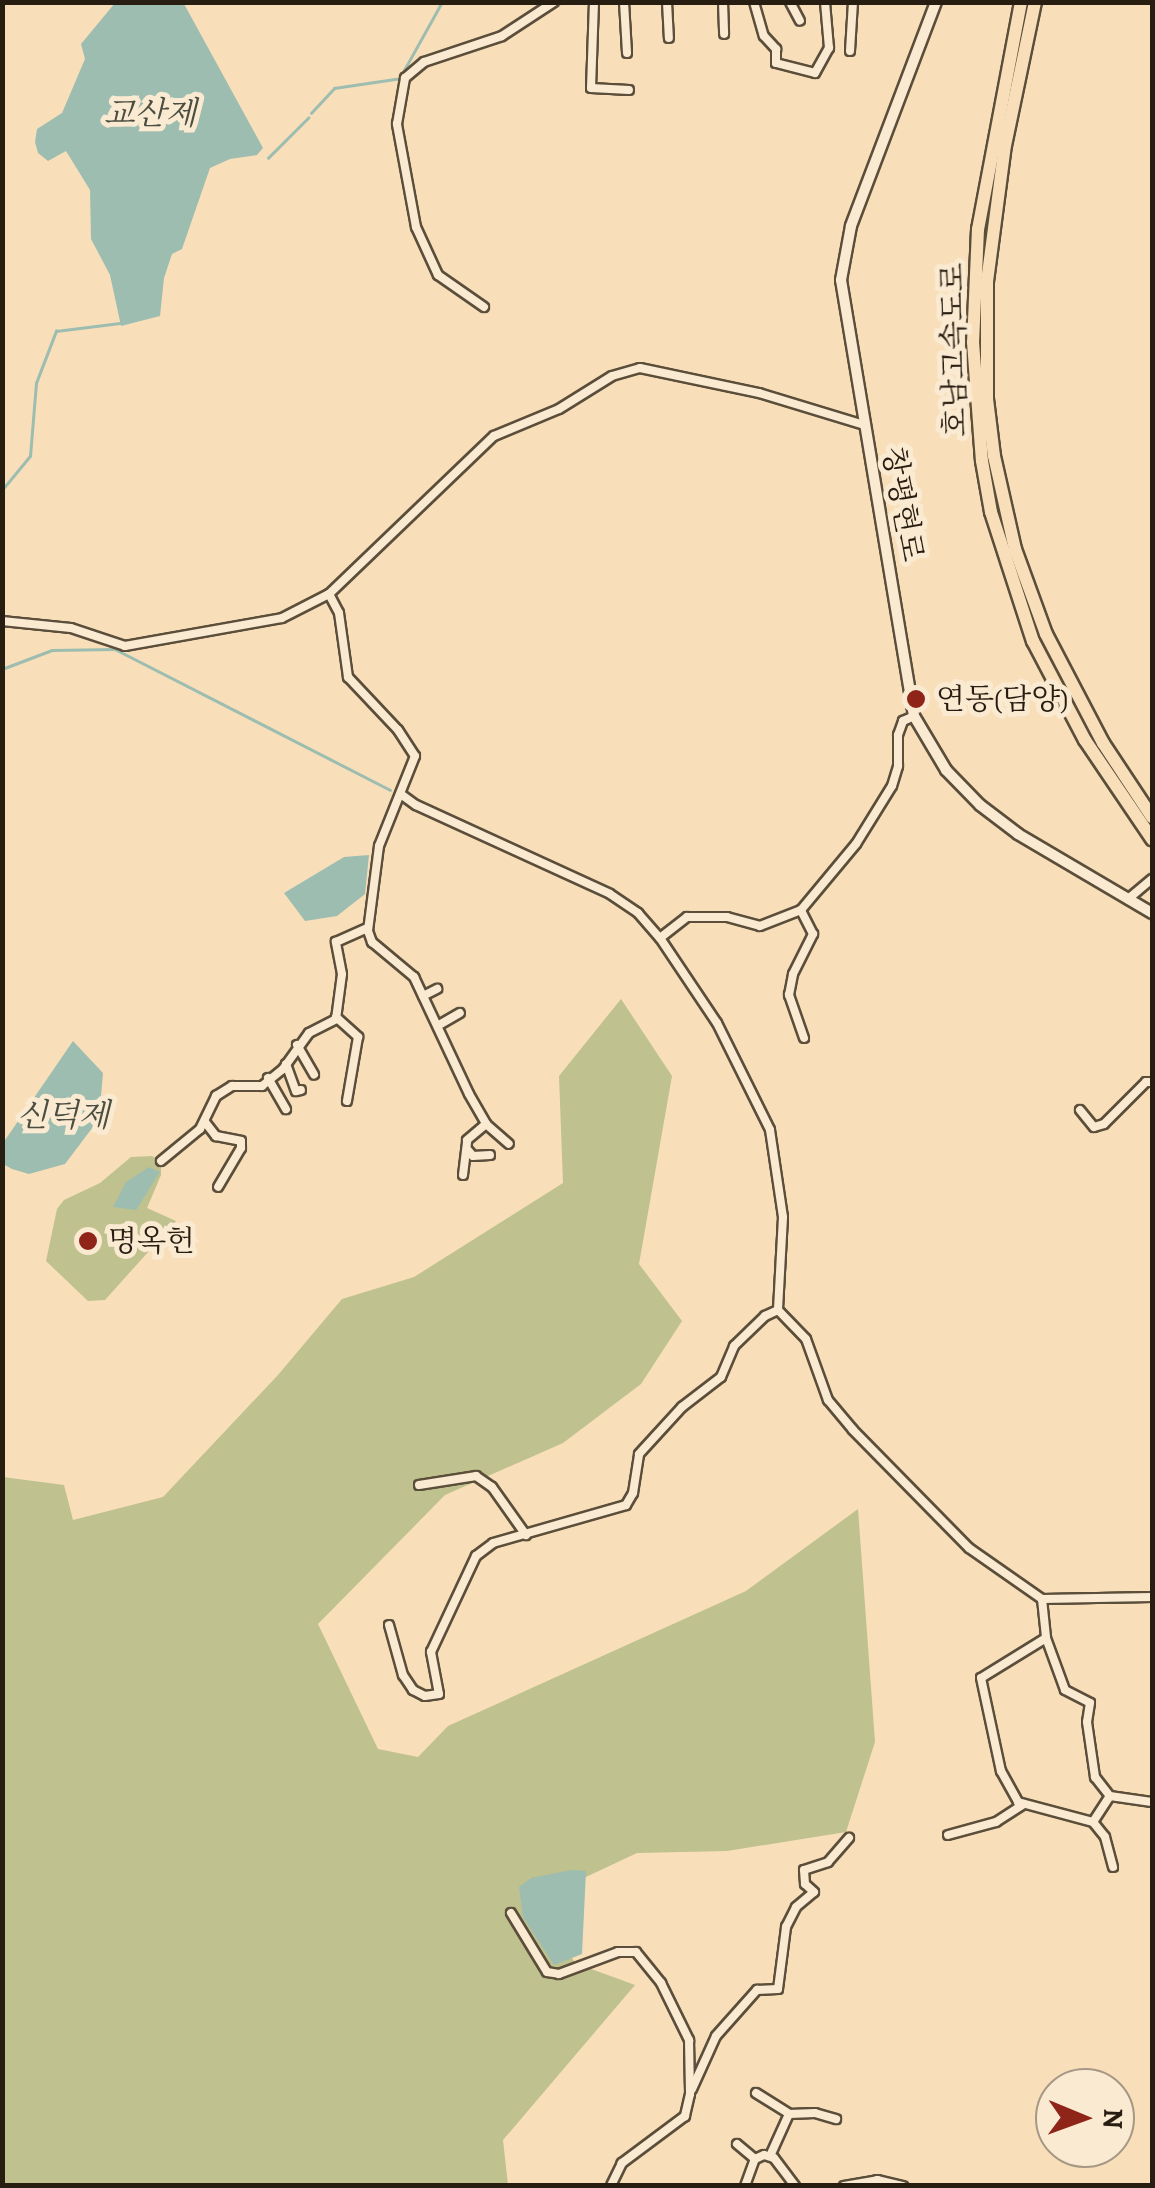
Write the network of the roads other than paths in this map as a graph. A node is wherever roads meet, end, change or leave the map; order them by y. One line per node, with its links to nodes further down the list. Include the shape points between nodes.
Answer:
1 (554, 2): 19 (street, via 502,36 424,62 406,78 397,124 416,227 438,275)
2 (594, 2): 18 (street, via 591,88)
3 (624, 2): 17 (street)
4 (667, 2): 15 (street)
5 (724, 2): 14 (street)
6 (754, 2): 8 (street, via 776,63 815,73 828,53)
7 (790, 2): 13 (street)
8 (824, 2)
9 (853, 2): 16 (street)
10 (936, 2): 20 (main road, 창평현로, via 844,247 841,280)
11 (1022, 2): 26 (highway, 호남고속도로, via 978,229 973,342 982,461 991,512 1033,640 1085,740)
12 (1035, 2): 25 (highway, 호남고속도로, via 1005,145 987,281 994,456 1015,549 1046,634 1103,743)
13 (800, 21)
14 (724, 34)
15 (668, 38)
16 (850, 50)
17 (627, 53)
18 (629, 90)
19 (484, 307)
20 (864, 425): 21 (street, via 678,374 640,368 612,376 559,409 494,436); 23 (main road, 창평현로)
21 (329, 594): 22 (street, via 282,618 125,646 71,628); 24 (street, via 340,612 348,677 415,756)
22 (2, 621)
23 (914, 716): 28 (main road, 창평현로, via 946,770 980,805); 29 (street, via 903,721 898,735 892,786 856,844)
24 (402, 795): 31 (street, via 379,846); 32 (street, via 610,894)
25 (1152, 817)
26 (1152, 839)
27 (1152, 879): 28 (street)
28 (1128, 899): 30 (main road, 창평현로)
29 (800, 910): 32 (street, via 760,926 687,917); 38 (street, via 813,934 792,974 790,995)
30 (1152, 913)
31 (368, 928): 34 (street, via 372,942 414,977); 36 (street, via 336,942 342,974)
32 (660, 938): 56 (street, via 716,1023 770,1130 783,1218)
33 (437, 988): 34 (street)
34 (423, 996): 37 (street)
35 (460, 1013): 37 (street)
36 (336, 1017): 39 (street); 45 (street, via 358,1037)
37 (440, 1025): 49 (street)
38 (804, 1038)
39 (297, 1045): 40 (street); 41 (street)
40 (286, 1064): 42 (street); 44 (street)
41 (314, 1074)
42 (268, 1078): 46 (street); 48 (street, via 253,1088 224,1090)
43 (1152, 1082): 47 (street, via 1094,1128)
44 (301, 1090)
45 (347, 1101)
46 (286, 1109)
47 (1080, 1110)
48 (204, 1122): 53 (street); 55 (street, via 216,1136 240,1141)
49 (486, 1124): 50 (street); 51 (street)
50 (509, 1144)
51 (467, 1149): 52 (street, via 473,1156); 54 (street)
52 (490, 1154)
53 (161, 1161)
54 (464, 1175)
55 (218, 1187)
56 (778, 1310): 58 (street, via 734,1346 721,1377 639,1454 626,1505); 60 (street, via 806,1339 828,1400 853,1430 970,1548)
57 (419, 1485): 58 (street, via 476,1476 500,1496)
58 (526, 1535): 61 (street, via 493,1543 466,1568 432,1652 439,1694 413,1690)
59 (1152, 1597): 60 (street)
60 (1042, 1598): 62 (street)
61 (389, 1625)
62 (1046, 1638): 63 (street, via 1064,1690 1090,1703 1091,1762); 65 (street, via 981,1678 1000,1771)
63 (1110, 1796): 64 (street); 66 (street)
64 (1152, 1802)
65 (1024, 1804): 66 (street); 67 (street, via 996,1822)
66 (1093, 1822): 69 (street)
67 (948, 1835)
68 (849, 1838): 72 (street, via 828,1862 804,1870 814,1892 786,1927 778,1989 757,1990 716,2036)
69 (1113, 1866)
70 (511, 1913): 72 (street, via 547,1972 636,1952 661,1983 690,2040)
71 (756, 2093): 73 (street)
72 (690, 2094): 78 (street, via 680,2122 622,2163)
73 (789, 2114): 74 (street); 76 (street)
74 (836, 2119)
75 (737, 2144): 77 (street)
76 (770, 2156): 77 (street); 80 (street)
77 (755, 2159): 79 (street)
78 (612, 2186)
79 (746, 2186)
80 (795, 2186)
81 (844, 2186): 82 (street, via 876,2180)
82 (903, 2186)

